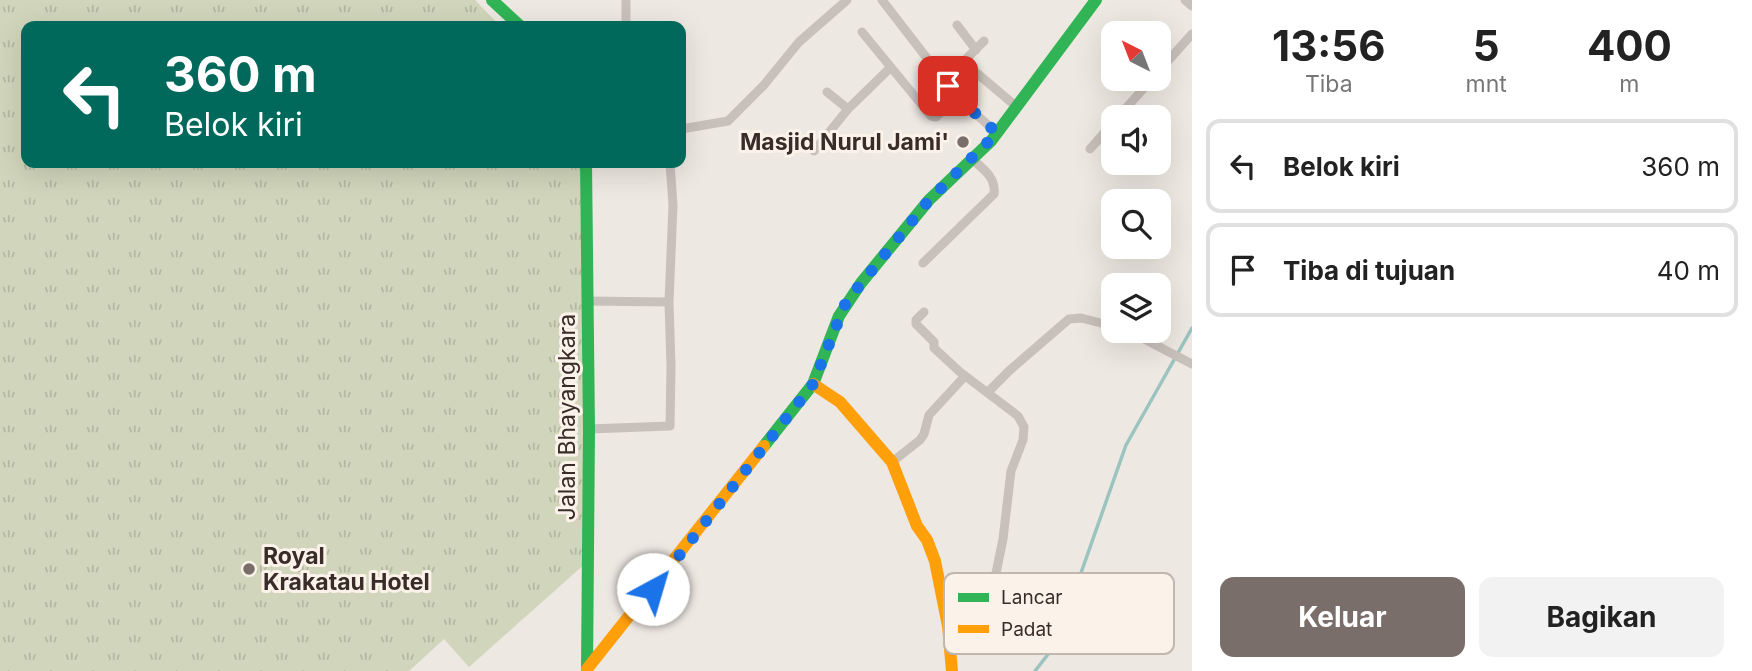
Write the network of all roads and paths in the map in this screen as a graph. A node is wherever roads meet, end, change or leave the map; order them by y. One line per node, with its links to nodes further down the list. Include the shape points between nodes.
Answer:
1 (492, 0): 8 (street)
2 (626, 0): 9 (street)
3 (847, 0): 23 (street, via 799,42 728,121)
4 (882, 0): 19 (street)
5 (1096, 0): 21 (street)
6 (1185, 0): 7 (street)
7 (1192, 6)
8 (515, 21)
9 (626, 21)
10 (957, 25): 14 (street)
11 (862, 32): 16 (street)
12 (1192, 34): 15 (street)
13 (984, 41): 14 (street)
14 (976, 50): 21 (street, via 966,64)
15 (1171, 57)
16 (890, 68): 19 (street, via 933,117); 22 (street)
17 (1141, 91): 20 (street)
18 (827, 92): 22 (street)
19 (957, 97): 24 (street)
20 (1129, 105)
21 (1017, 107): 24 (street)
22 (848, 109): 27 (street)
23 (686, 128)
24 (997, 133): 28 (street)
25 (1101, 137): 26 (street)
26 (1090, 149)
27 (814, 151)
28 (972, 159): 31 (street, via 990,176 994,194); 39 (street, via 929,200 846,302)
29 (586, 168): 32 (street, Jalan Bhayangkara)
30 (670, 168): 33 (street)
31 (923, 263)
32 (587, 301): 33 (street); 41 (street, Jalan Bhayangkara)
33 (669, 302): 41 (street, via 671,425)
34 (924, 312): 38 (street, via 916,324)
35 (1101, 323): 40 (street, via 1069,319)
36 (1152, 343): 37 (street)
37 (1192, 364)
38 (965, 376): 40 (street); 42 (street, via 929,415 919,440)
39 (813, 384): 42 (street, via 840,402); 45 (street)
40 (988, 392): 43 (street, via 1024,426 1011,471)
41 (589, 429): 45 (street, Jalan Bhayangkara)
42 (892, 462): 44 (street, via 935,561)
43 (996, 573)
44 (944, 606)
45 (587, 670)

